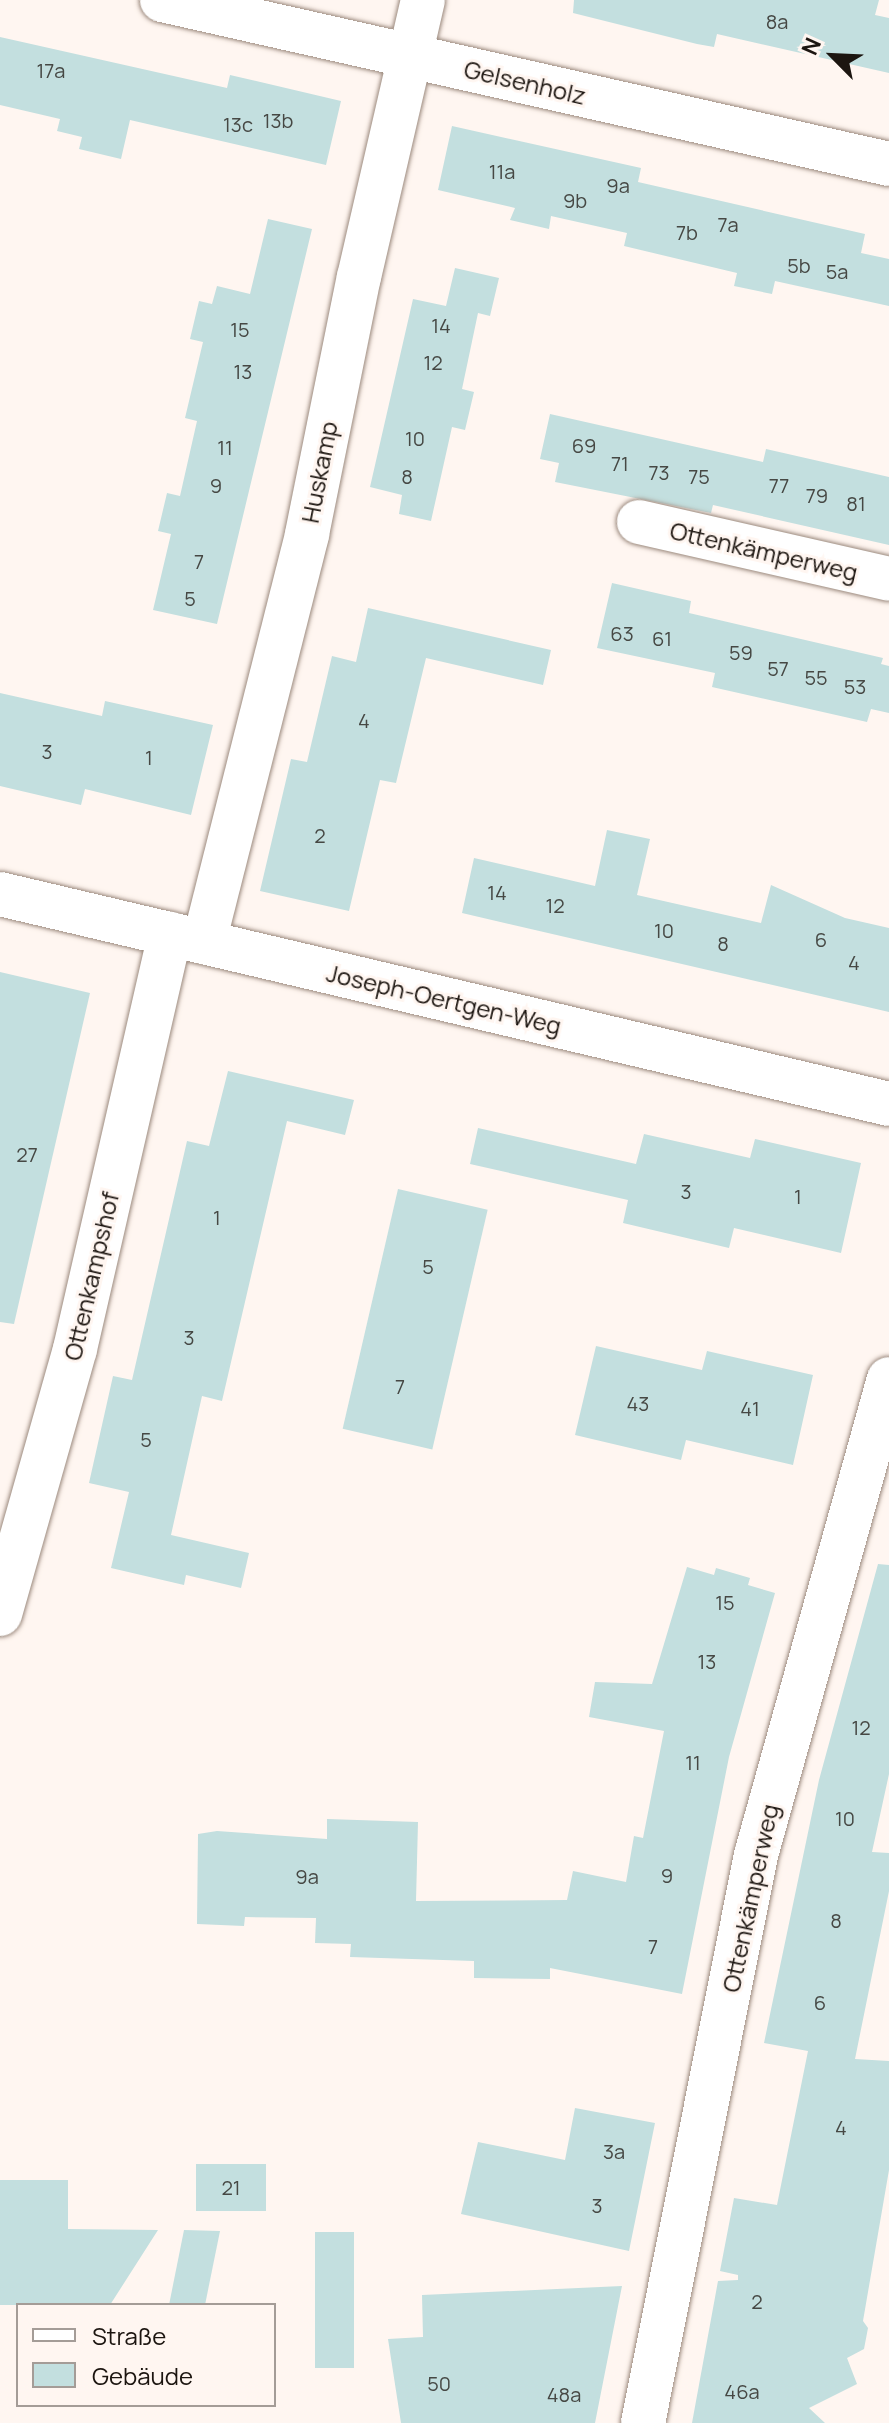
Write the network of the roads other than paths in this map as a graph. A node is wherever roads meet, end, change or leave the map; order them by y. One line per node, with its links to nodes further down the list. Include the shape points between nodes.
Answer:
1 (162, 0): 3 (street, Gelsenholz)
2 (423, 0): 3 (street, Huskamp)
3 (409, 56): 4 (street, Gelsenholz); 8 (street, Huskamp, via 307,534)
4 (889, 164)
5 (639, 522): 6 (street, Ottenkämperweg)
6 (889, 579)
7 (0, 894): 8 (street, Joseph-Oertgen-Weg)
8 (187, 938): 9 (street, Joseph-Oertgen-Weg); 11 (street, Ottenkampshof)
9 (889, 1104)
10 (889, 1379): 12 (street, Ottenkämperweg, via 756,1855)
11 (0, 1614)
12 (643, 2423)

